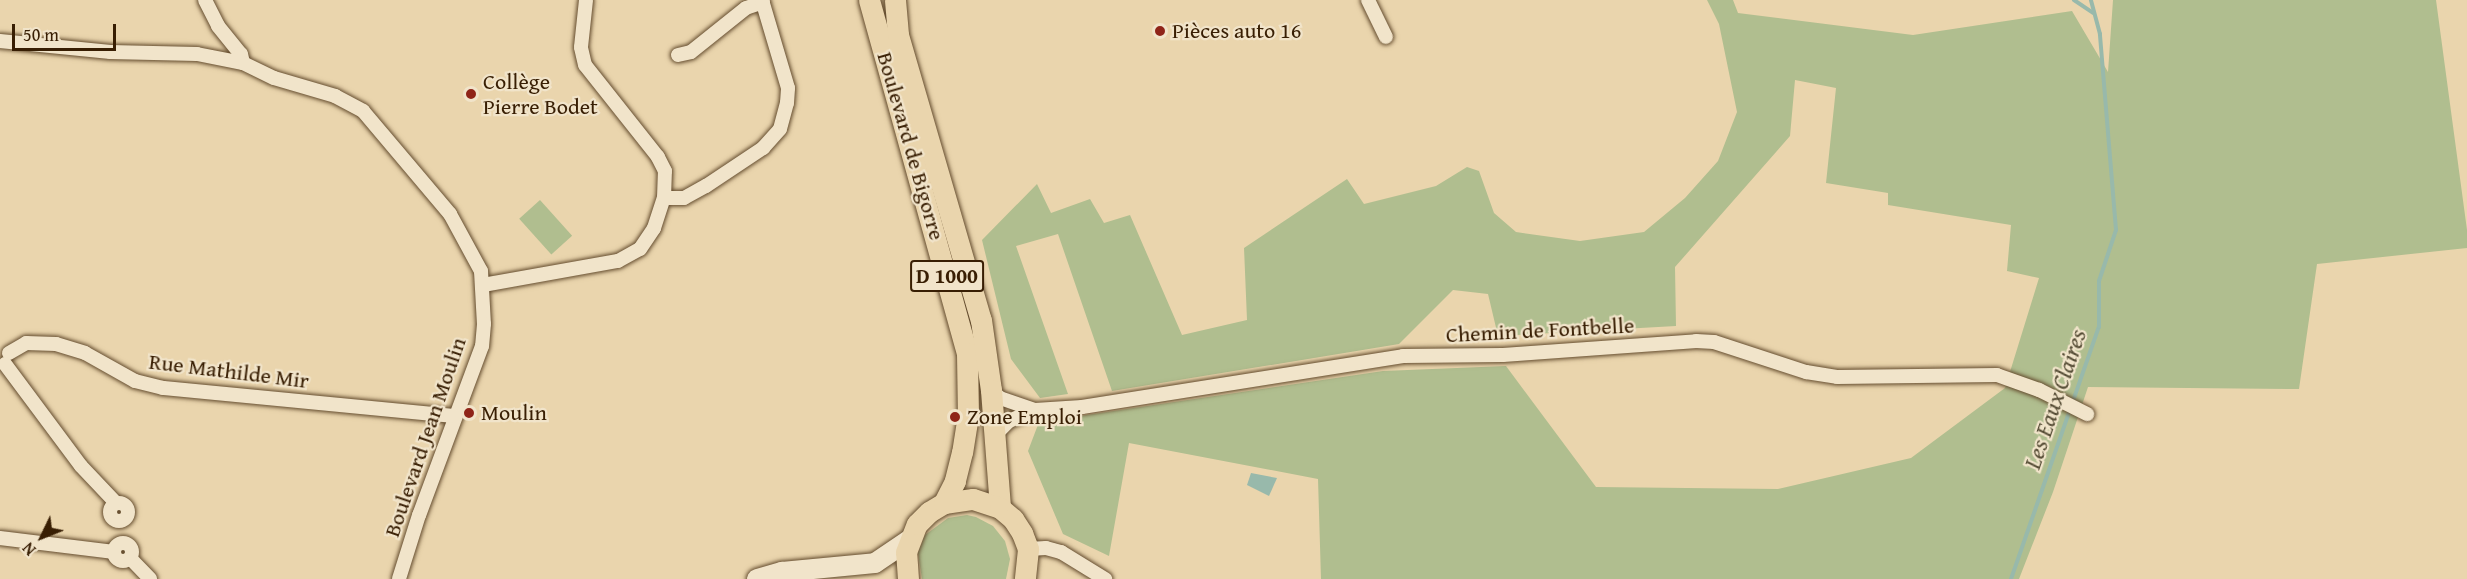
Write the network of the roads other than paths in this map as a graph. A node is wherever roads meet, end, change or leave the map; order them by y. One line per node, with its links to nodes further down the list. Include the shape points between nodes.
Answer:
1 (205, 0): 12 (street)
2 (586, 0): 13 (street, via 581,47 585,65 658,157 665,171)
3 (869, 0): 21 (main road, Boulevard de Bigorre / D 1000, via 967,353 968,415 955,481)
4 (888, 0): 8 (main road, Boulevard de Bigorre / D 1000)
5 (895, 0): 8 (main road)
6 (1368, 0): 9 (street)
7 (763, 1): 11 (street, via 746,8 691,52); 13 (street, via 788,88 780,129 763,148 706,186 684,198)
8 (898, 35): 16 (main road, D 1000, via 981,320)
9 (1386, 37)
10 (0, 41): 12 (street, Boulevard Jean Moulin, via 110,52 197,54)
11 (678, 55)
12 (243, 63): 14 (street, Boulevard Jean Moulin, via 274,78 335,96 363,111 450,214 474,255)
13 (664, 198): 14 (street, via 654,228 640,249 618,261)
14 (483, 285): 19 (street, Boulevard Jean Moulin, via 482,346)
15 (3, 357): 19 (street, Rue Mathilde Mir, via 26,343 56,344 85,353 135,381 163,388); 25 (street, via 81,466 116,503 110,513 120,521)
16 (991, 390): 17 (street, via 1000,398); 20 (main road, D 1000)
17 (1035, 410): 18 (street, Chemin de Fontbelle, via 1082,407 1403,356 1503,355 1696,341 1714,342 1806,372 1838,377 1997,375); 20 (street, Chemin de Fontbelle, via 1009,421)
18 (2083, 412)
19 (456, 416): 28 (street, Boulevard Jean Moulin)
20 (994, 435): 22 (main road, D 1000)
21 (944, 503): 22 (main road, via 973,499); 24 (main road, via 917,524)
22 (1000, 508): 26 (main road, via 1018,526)
23 (0, 538): 25 (street)
24 (909, 540): 29 (main road, via 874,563 782,572); 30 (main road, via 905,565)
25 (118, 547): 27 (street, via 131,547 130,558)
26 (1028, 549): 31 (main road); 32 (street, via 1061,552)
27 (150, 579)
28 (399, 579)
29 (757, 579)
30 (908, 579)
31 (1025, 579)
32 (1106, 579)

